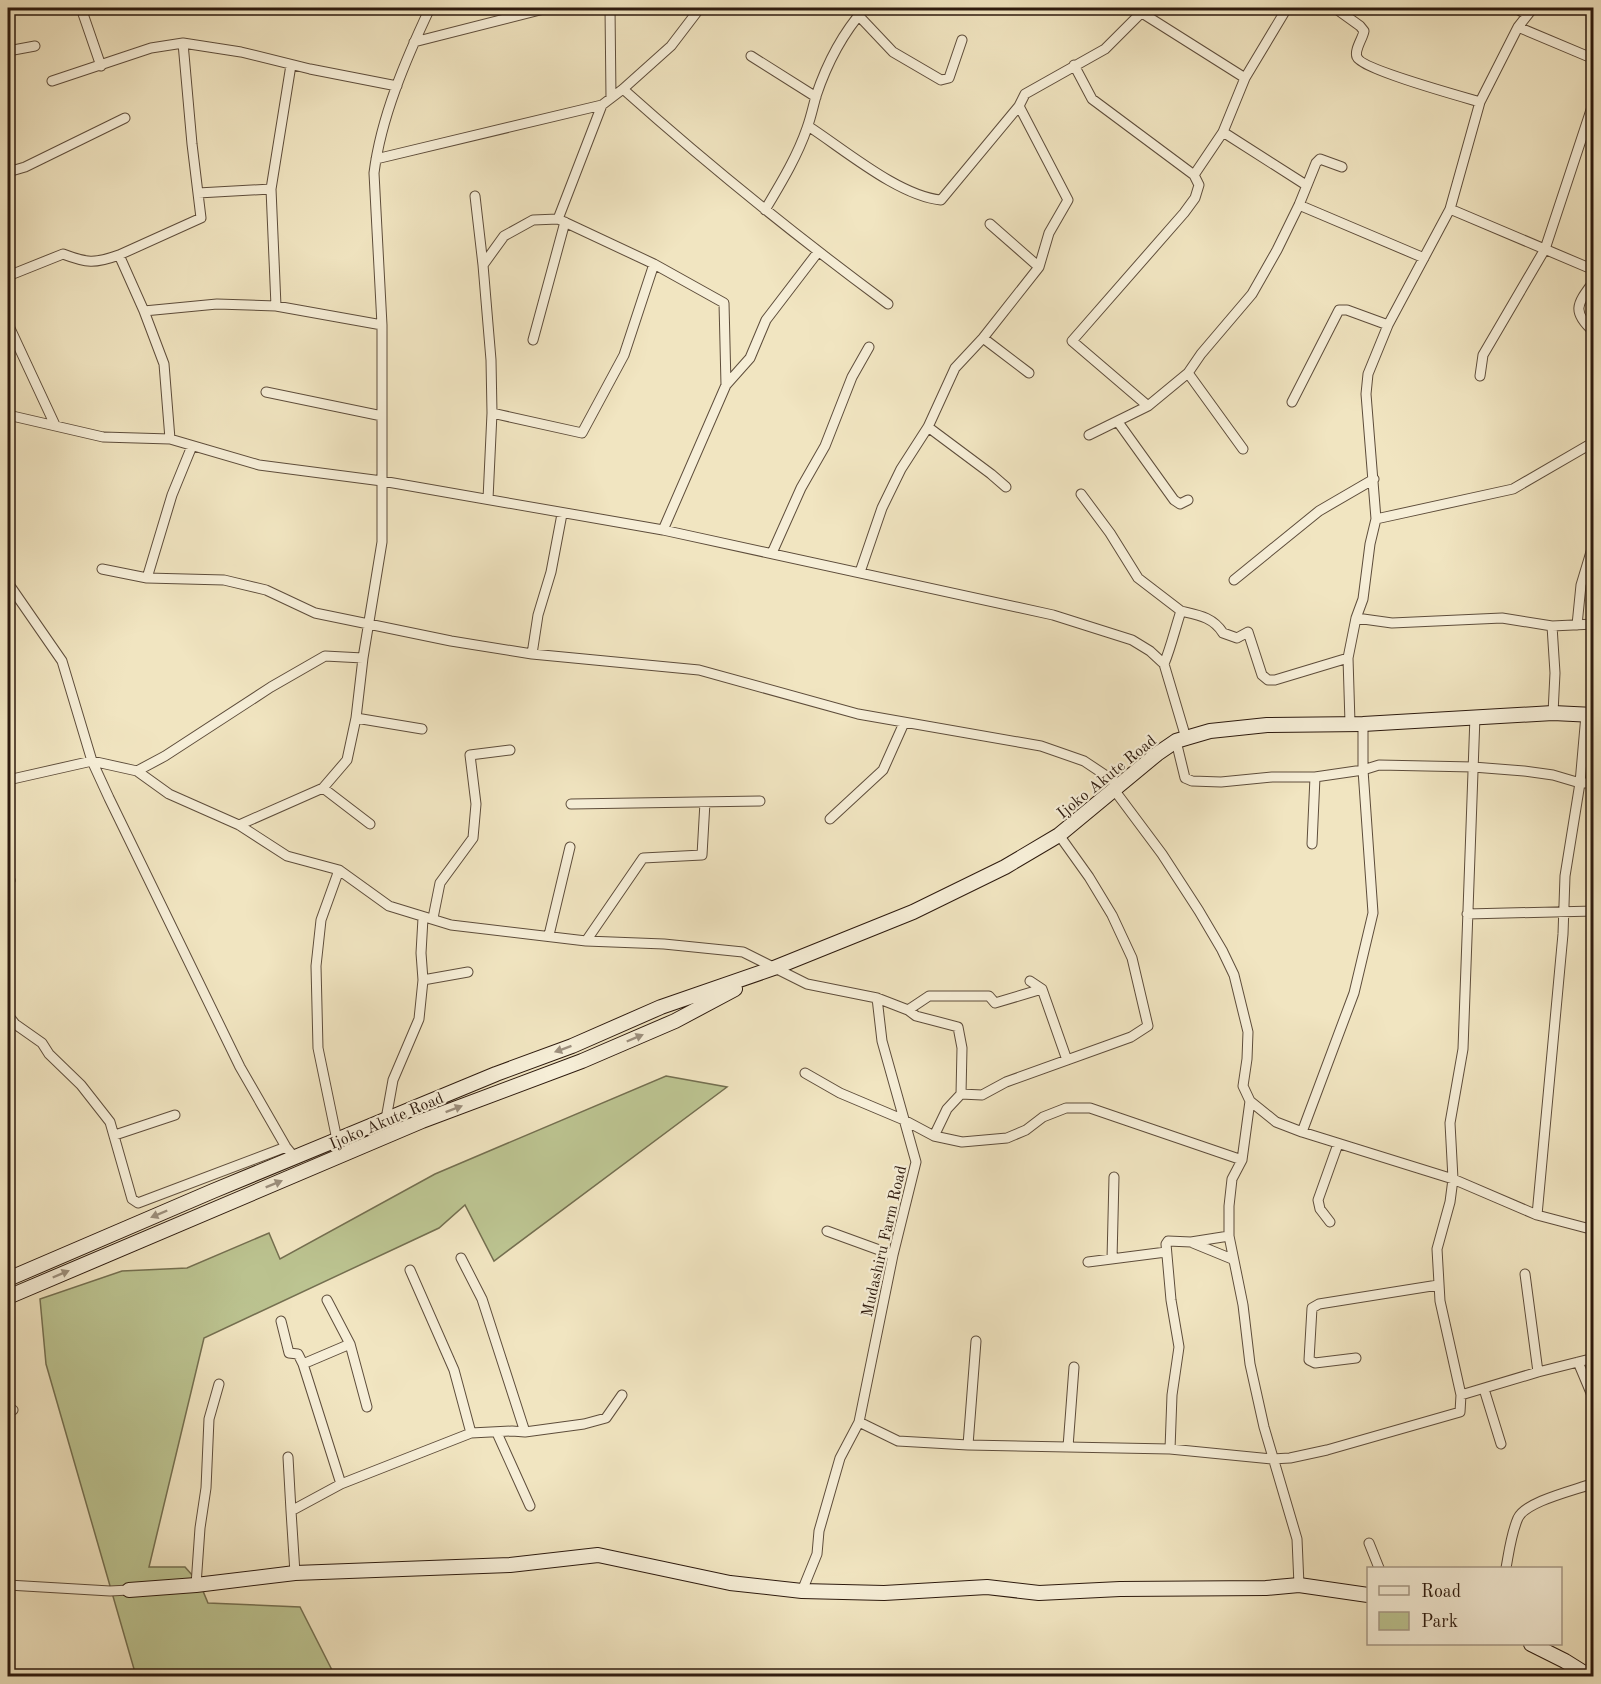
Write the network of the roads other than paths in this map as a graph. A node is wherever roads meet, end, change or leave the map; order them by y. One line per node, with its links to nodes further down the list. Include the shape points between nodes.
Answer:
1 (81, 8): 23 (street)
2 (430, 8): 16 (street)
3 (503, 8): 13 (street)
4 (548, 8): 13 (street)
5 (610, 8): 30 (street)
6 (700, 8): 28 (street, via 679,38)
7 (1287, 8): 25 (street)
8 (1335, 8): 32 (street, via 1364,31 1357,51 1361,62)
9 (1516, 8): 12 (street)
10 (1144, 10): 24 (street, via 1105,49); 25 (street)
11 (861, 11): 15 (street, via 893,52 941,80 950,78); 29 (street, via 838,43)
12 (1530, 11): 14 (street)
13 (503, 20): 16 (street)
14 (1518, 27): 21 (street); 32 (street)
15 (963, 40)
16 (414, 42): 27 (street)
17 (183, 43): 22 (street); 23 (street, via 152,48); 44 (street)
18 (35, 46): 19 (street)
19 (8, 51)
20 (751, 56): 29 (street)
21 (1593, 59)
22 (291, 65): 27 (street); 43 (street)
23 (101, 66): 26 (street)
24 (1074, 66): 34 (street, via 1025,94); 41 (street, via 1092,99)
25 (1245, 78): 37 (street)
26 (52, 81)
27 (397, 86): 38 (street)
28 (623, 89): 30 (street); 48 (street)
29 (816, 97): 36 (street)
30 (611, 98): 33 (street)
31 (1593, 101): 51 (street)
32 (1480, 102): 47 (street)
33 (602, 105): 38 (street); 49 (street)
34 (1019, 106): 36 (street, via 942,200 899,187); 57 (street, via 1068,200 1049,233)
35 (125, 118): 40 (street, via 26,167)
36 (808, 126): 48 (street, via 790,168)
37 (1223, 132): 41 (street); 42 (street)
38 (376, 159): 65 (street, via 374,198)
39 (1342, 167): 42 (street, via 1320,159)
40 (8, 172)
41 (1194, 175): 77 (street, via 1199,185 1195,198 1072,341)
42 (1306, 185): 46 (street)
43 (271, 189): 44 (street); 62 (street)
44 (198, 193): 53 (street, via 201,218)
45 (475, 196): 56 (street)
46 (1299, 205): 54 (street); 72 (street, via 1252,294)
47 (1450, 209): 51 (street); 54 (street)
48 (765, 210): 52 (street)
49 (562, 220): 55 (street); 56 (street, via 533,220 504,236); 69 (street)
50 (990, 224): 57 (street)
51 (1545, 249): 58 (street); 73 (street, via 1483,355)
52 (818, 252): 61 (street); 74 (street, via 766,320 750,358)
53 (119, 255): 59 (street, via 84,262 63,254); 63 (street)
54 (1424, 258): 66 (street)
55 (654, 264): 74 (street, via 724,303); 78 (street, via 624,355 582,433)
56 (483, 265): 78 (street)
57 (1039, 267): 68 (street)
58 (1593, 270)
59 (8, 276)
60 (1593, 281): 67 (street, via 1578,303 1578,310)
61 (888, 304)
62 (276, 306): 63 (street, via 217,304); 65 (street)
63 (144, 311): 85 (street, via 164,364)
64 (8, 324): 82 (street)
65 (382, 325): 80 (street)
66 (1388, 325): 76 (street, via 1340,310); 89 (street, via 1368,374 1366,394)
67 (1593, 332)
68 (983, 338): 71 (street); 83 (street, via 955,368)
69 (533, 340)
70 (869, 347): 99 (street)
71 (1029, 373)
72 (1188, 373): 77 (street); 88 (street)
73 (1480, 376)
74 (726, 385): 97 (street)
75 (266, 392): 80 (street)
76 (1292, 402)
77 (1148, 406): 81 (street)
78 (492, 413): 93 (street)
79 (8, 415): 82 (street)
80 (382, 416): 90 (street)
81 (1118, 422): 84 (street); 94 (street, via 1173,500 1180,504)
82 (55, 425): 85 (street, via 103,437)
83 (928, 427): 91 (street); 101 (street, via 882,508)
84 (1089, 435)
85 (170, 440): 87 (street)
86 (1593, 442): 96 (street, via 1513,489)
87 (192, 446): 90 (street, via 259,465); 102 (street, via 172,495)
88 (1243, 449)
89 (1374, 479): 96 (street); 103 (street, via 1319,511)
90 (382, 482): 93 (street); 107 (street, via 382,542)
91 (1006, 487)
92 (1081, 494): 105 (street, via 1138,578)
93 (488, 499): 95 (street)
94 (1188, 500)
95 (562, 514): 97 (street); 111 (street)
96 (1376, 519): 106 (street, via 1363,599)
97 (663, 531): 99 (street)
98 (1593, 542): 110 (street, via 1581,585)
99 (771, 553): 101 (street)
100 (102, 569): 102 (street)
101 (860, 572): 114 (street, via 1053,615 1131,640)
102 (147, 578): 107 (street, via 224,580 266,590 315,613)
103 (1234, 580)
104 (8, 583): 124 (street, via 62,661)
105 (1181, 611): 113 (street, via 1202,615 1217,623 1222,633 1237,638 1248,632 1262,675 1268,680); 114 (street)
106 (1356, 618): 109 (street, via 1392,623 1502,618); 113 (street)
107 (370, 623): 111 (street); 112 (street)
108 (1593, 624): 110 (street)
109 (1552, 626): 110 (street); 115 (street)
110 (1577, 626)
111 (532, 654): 119 (street, via 699,670)
112 (363, 658): 118 (street); 127 (street, via 325,656)
113 (1348, 658): 120 (street)
114 (1164, 664): 122 (street)
115 (1552, 713): 116 (main road, Ijoko Akute Road); 117 (main road, Ijoko Akute Road)
116 (1590, 715): 130 (street)
117 (1475, 716): 120 (main road, Ijoko Akute Road); 125 (street)
118 (356, 718): 121 (street); 132 (street, via 347,760)
119 (904, 723): 133 (street, via 1041,746 1084,761); 137 (street, via 883,770)
120 (1356, 724): 122 (main road, Ijoko Akute Road, via 1267,725 1210,731); 126 (street)
121 (422, 729)
122 (1181, 740): 128 (street, via 1185,778 1192,781); 133 (main road, Ijoko Akute Road)
123 (510, 750): 149 (street, via 470,755 476,804 473,838 440,883)
124 (92, 761): 127 (street); 129 (street); 172 (street, via 240,1067)
125 (1473, 767): 126 (street, via 1379,765); 130 (street, via 1553,775); 148 (street)
126 (1363, 770): 128 (street); 167 (street, via 1373,902 1371,928 1354,993)
127 (137, 771): 139 (street, via 169,794)
128 (1315, 777): 141 (street)
129 (8, 780)
130 (1580, 783): 131 (street); 147 (street, via 1565,876)
131 (1593, 783)
132 (323, 788): 138 (street); 139 (street)
133 (1118, 788): 140 (main road, Ijoko Akute Road); 163 (street, via 1210,930 1234,975 1248,1032 1243,1086)
134 (760, 801): 135 (street)
135 (705, 802): 136 (street); 151 (street, via 702,855 643,858)
136 (571, 804)
137 (830, 819)
138 (370, 824)
139 (239, 825): 143 (street, via 287,856)
140 (1059, 835): 152 (main road, Ijoko Akute Road, via 1005,867 913,912); 160 (street, via 1112,915 1132,958 1148,1026 1131,1037)
141 (1312, 844)
142 (570, 847): 150 (street)
143 (339, 870): 149 (street, via 389,906); 170 (street, via 321,920 316,966 318,1048)
144 (8, 874): 145 (street)
145 (8, 881)
146 (1593, 911): 147 (street)
147 (1564, 912): 148 (street); 176 (street)
148 (1467, 914): 175 (street, via 1463,1049 1450,1123)
149 (428, 918): 150 (street, via 451,925); 154 (street, via 421,953)
150 (549, 935): 151 (street)
151 (586, 940): 152 (street, via 743,952)
152 (774, 968): 157 (street, via 807,984); 165 (main road, Ijoko Akute Road, one-way to 165, via 661,1007); 192 (main road, Ijoko Akute Road, one-way to 152, via 422,1121 582,1061 664,1025)
153 (468, 972): 154 (street)
154 (423, 980): 165 (street, via 420,1019 393,1080)
155 (1030, 981): 156 (street)
156 (1042, 989): 158 (street, via 995,1003 989,996 929,996); 160 (street)
157 (877, 998): 158 (street); 166 (street, Mudashiru Farm Road, via 882,1041)
158 (908, 1010): 162 (street, via 916,1016 958,1027 962,1048)
159 (8, 1015): 168 (street, via 42,1043 81,1085 110,1122)
160 (1067, 1060): 162 (street, via 982,1095)
161 (805, 1073): 166 (street, via 840,1093)
162 (961, 1094): 169 (street, via 947,1109)
163 (1250, 1101): 167 (street, via 1276,1122); 173 (street)
164 (175, 1115): 168 (street)
165 (386, 1119): 170 (main road, Ijoko Akute Road)
166 (904, 1120): 169 (street); 183 (street, Mudashiru Farm Road, via 916,1162)
167 (1302, 1132): 171 (street)
168 (114, 1135): 172 (street, via 132,1199 138,1203)
169 (933, 1136): 173 (street, via 962,1142 1007,1138 1066,1108 1090,1108)
170 (337, 1140): 172 (main road, Ijoko Akute Road)
171 (1338, 1144): 175 (street); 177 (street, via 1318,1200)
172 (291, 1153): 190 (main road, Ijoko Akute Road, one-way to 190)
173 (1242, 1160): 180 (street, via 1232,1179)
174 (1114, 1177): 185 (street)
175 (1453, 1179): 176 (street); 191 (street, via 1437,1249)
176 (1538, 1215): 178 (street)
177 (1330, 1222)
178 (1593, 1230)
179 (827, 1232): 183 (street)
180 (1229, 1236): 181 (street); 186 (street)
181 (1191, 1242): 182 (street, via 1168,1241); 186 (street)
182 (1166, 1252): 185 (street); 216 (street, via 1179,1347)
183 (893, 1255): 209 (street, Mudashiru Farm Road)
184 (462, 1258): 210 (street, via 482,1299)
185 (1112, 1259): 187 (street)
186 (1232, 1259): 218 (street)
187 (1088, 1262)
188 (410, 1270): 211 (street, via 454,1370)
189 (1525, 1274): 202 (street)
190 (8, 1279)
191 (1438, 1285): 198 (street, via 1312,1308 1310,1360 1315,1363); 206 (street)
192 (8, 1297)
193 (327, 1300): 196 (street)
194 (281, 1321): 200 (street, via 289,1353 298,1354)
195 (975, 1341): 214 (street)
196 (350, 1344): 200 (street); 208 (street)
197 (1593, 1358): 199 (street)
198 (1356, 1359)
199 (1578, 1362): 202 (street); 207 (street)
200 (303, 1364): 220 (street)
201 (1074, 1367): 215 (street)
202 (1538, 1372): 204 (street)
203 (219, 1384): 228 (street, via 209,1419)
204 (1484, 1389): 206 (street); 213 (street)
205 (622, 1395): 210 (street, via 606,1418)
206 (1461, 1395): 218 (street, via 1460,1412 1327,1450)
207 (1593, 1400)
208 (367, 1407)
209 (859, 1422): 214 (street, via 898,1441); 231 (street, Mudashiru Farm Road, via 840,1458 819,1531 817,1554)
210 (525, 1432): 212 (street)
211 (471, 1433): 212 (street); 220 (street)
212 (497, 1433): 221 (street)
213 (1502, 1444)
214 (968, 1445): 215 (street)
215 (1068, 1447): 216 (street)
216 (1170, 1449): 218 (street)
217 (288, 1457): 222 (street)
218 (1272, 1459): 229 (street, via 1297,1539)
219 (1593, 1483): 225 (street, via 1529,1506 1519,1516)
220 (341, 1484): 222 (street)
221 (530, 1506)
222 (291, 1511): 226 (street)
223 (1369, 1543): 224 (street)
224 (1378, 1567)
225 (1506, 1567)
226 (295, 1573): 228 (main road); 231 (main road, via 510,1565 598,1555 730,1583)
227 (8, 1585): 230 (street)
228 (196, 1585): 230 (main road)
229 (1299, 1585): 231 (main road, via 1039,1593 987,1587 884,1593); 232 (main road)
230 (129, 1590)
231 (802, 1591)
232 (1367, 1594)
233 (1533, 1645): 234 (main road)
234 (1589, 1677)

